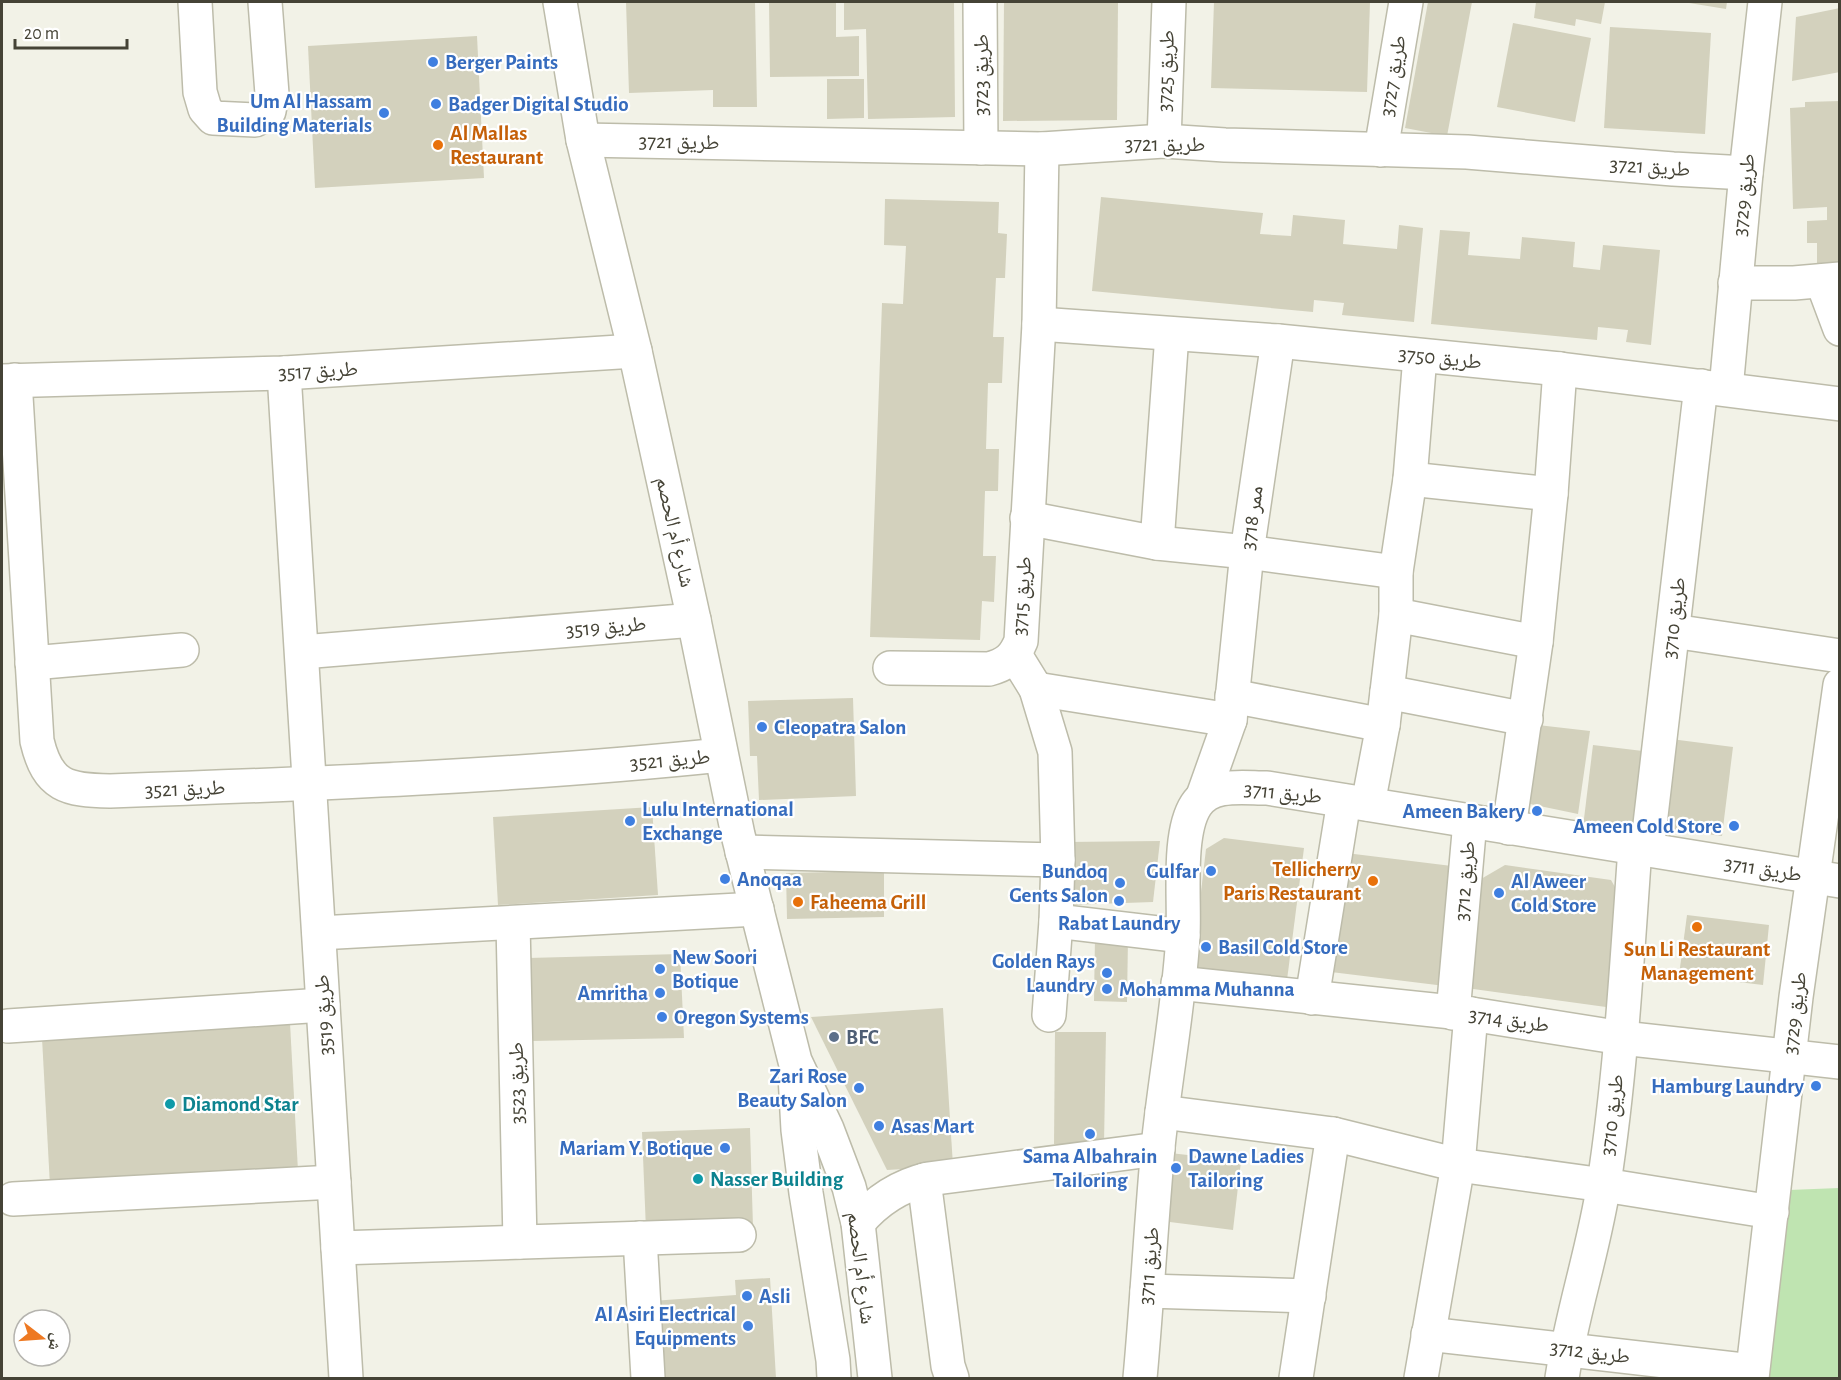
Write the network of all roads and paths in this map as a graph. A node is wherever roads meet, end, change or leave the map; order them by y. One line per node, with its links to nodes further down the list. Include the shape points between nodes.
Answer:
1 (195, 2): 2 (street, via 200,92 205,109 213,118 255,120 269,111 272,94)
2 (265, 2)
3 (560, 2): 8 (street, شارع أم الحصم)
4 (980, 2): 10 (street, طريق 3723)
5 (1169, 2): 9 (street, طريق 3725)
6 (1406, 2): 12 (street, طريق 3727)
7 (1765, 2): 13 (street, طريق 3729)
8 (583, 140): 10 (street, طريق 3721); 20 (street, شارع أم الحصم)
9 (1164, 141): 11 (street, طريق 3721); 12 (street, طريق 3721)
10 (981, 148): 11 (street, طريق 3721)
11 (1042, 149): 16 (street, طريق 3715)
12 (1381, 150): 13 (street, طريق 3721, via 1467,152)
13 (1746, 173): 15 (street, طريق 3729)
14 (1831, 280): 15 (street); 17 (street)
15 (1735, 283): 25 (street, طريق 3729)
16 (1039, 324): 18 (street, طريق 3750); 29 (street, طريق 3715)
17 (1839, 328)
18 (1172, 333): 19 (street, طريق 3750); 30 (street)
19 (1278, 341): 21 (street, طريق 3750); 31 (street, ممر 3718)
20 (635, 351): 23 (street, طريق 3517); 34 (street, شارع أم الحصم)
21 (1420, 356): 22 (street, طريق 3750); 27 (street)
22 (1560, 369): 25 (street, طريق 3750); 28 (street)
23 (284, 373): 24 (street, طريق 3517); 38 (street, طريق 3519)
24 (8, 380): 41 (street, طريق 3521)
25 (1714, 388): 26 (street, طريق 3750); 35 (street, طريق 3710)
26 (1839, 404)
27 (1410, 479): 28 (street); 32 (street)
28 (1551, 494): 36 (street)
29 (1027, 518): 30 (street); 39 (street, طريق 3715, via 1023,625)
30 (1157, 543): 31 (street)
31 (1247, 552): 32 (street); 46 (street, ممر 3718)
32 (1396, 572): 33 (street)
33 (1396, 615): 36 (street); 45 (street)
34 (694, 620): 38 (street, طريق 3519); 49 (street, شارع أم الحصم)
35 (1673, 631): 40 (street); 55 (street, طريق 3710)
36 (1536, 642): 47 (street)
37 (182, 650): 41 (street)
38 (302, 652): 50 (street, طريق 3519)
39 (1015, 655): 42 (street, via 989,669); 44 (street, طريق 3715)
40 (1839, 656)
41 (32, 663): 50 (street, طريق 3521, via 42,762 54,779 71,787 111,791)
42 (890, 668)
43 (1839, 685): 58 (street, طريق 3729)
44 (1036, 689): 46 (street); 57 (street, طريق 3715, via 1055,752)
45 (1387, 692): 47 (street); 48 (street)
46 (1231, 708): 48 (street); 51 (street, ممر 3718)
47 (1526, 719): 54 (street)
48 (1383, 725): 52 (street)
49 (721, 755): 50 (street, طريق 3521); 56 (street, شارع أم الحصم)
50 (310, 785): 62 (street, طريق 3519)
51 (1203, 796): 52 (street, طريق 3711, via 1229,788 1267,788); 63 (street, طريق 3711, via 1189,819 1185,836)
52 (1356, 802): 53 (street, طريق 3711); 65 (street)
53 (1470, 821): 54 (street, طريق 3711); 67 (street, طريق 3712)
54 (1509, 828): 55 (street, طريق 3711)
55 (1641, 849): 58 (street, طريق 3711); 70 (street, طريق 3710)
56 (742, 852): 57 (street); 59 (street, شارع أم الحصم)
57 (1058, 860): 60 (street, طريق 3715)
58 (1826, 879): 71 (street, طريق 3729)
59 (757, 909): 61 (street); 72 (street, شارع أم الحصم)
60 (1056, 921): 63 (street); 68 (street, طريق 3715)
61 (513, 923): 62 (street); 86 (street, طريق 3523)
62 (319, 933): 66 (street, طريق 3519)
63 (1183, 936): 64 (street, طريق 3711)
64 (1178, 983): 65 (street, طريق 3714); 74 (street, طريق 3711)
65 (1312, 998): 67 (street, طريق 3714)
66 (323, 1005): 69 (street); 79 (street, طريق 3519)
67 (1462, 1013): 70 (street, طريق 3714); 77 (street, طريق 3712)
68 (1049, 1015)
69 (8, 1026)
70 (1622, 1038): 71 (street, طريق 3714); 80 (street, طريق 3710)
71 (1790, 1056): 73 (street, طريق 3714); 82 (street, طريق 3729)
72 (795, 1061): 83 (street, شارع أم الحصم, via 827,1129); 95 (street, شارع أم الحصم, via 798,1130)
73 (1839, 1062)
74 (1162, 1112): 75 (street); 76 (street, طريق 3711)
75 (1333, 1134): 77 (street); 89 (street)
76 (1158, 1149): 78 (street); 88 (street, طريق 3711)
77 (1458, 1164): 80 (street); 90 (street, طريق 3712)
78 (924, 1180): 83 (street, via 882,1198); 97 (street)
79 (334, 1182): 81 (street); 87 (street, طريق 3519)
80 (1604, 1185): 82 (street); 91 (street, طريق 3710)
81 (13, 1199)
82 (1772, 1212): 92 (street, طريق 3729)
83 (858, 1223): 96 (street, شارع أم الحصم)
84 (739, 1235): 85 (street)
85 (640, 1238): 86 (street); 94 (street)
86 (520, 1242): 87 (street)
87 (338, 1248): 93 (street, طريق 3519)
88 (1147, 1291): 89 (street); 98 (street, طريق 3711)
89 (1309, 1296): 99 (street)
90 (1428, 1334): 91 (street, طريق 3712); 100 (street, طريق 3712)
91 (1564, 1364): 92 (street, طريق 3712)
92 (1752, 1375)
93 (346, 1378)
94 (648, 1378)
95 (834, 1378)
96 (875, 1378)
97 (952, 1378)
98 (1140, 1378)
99 (1296, 1378)
100 (1421, 1378)

